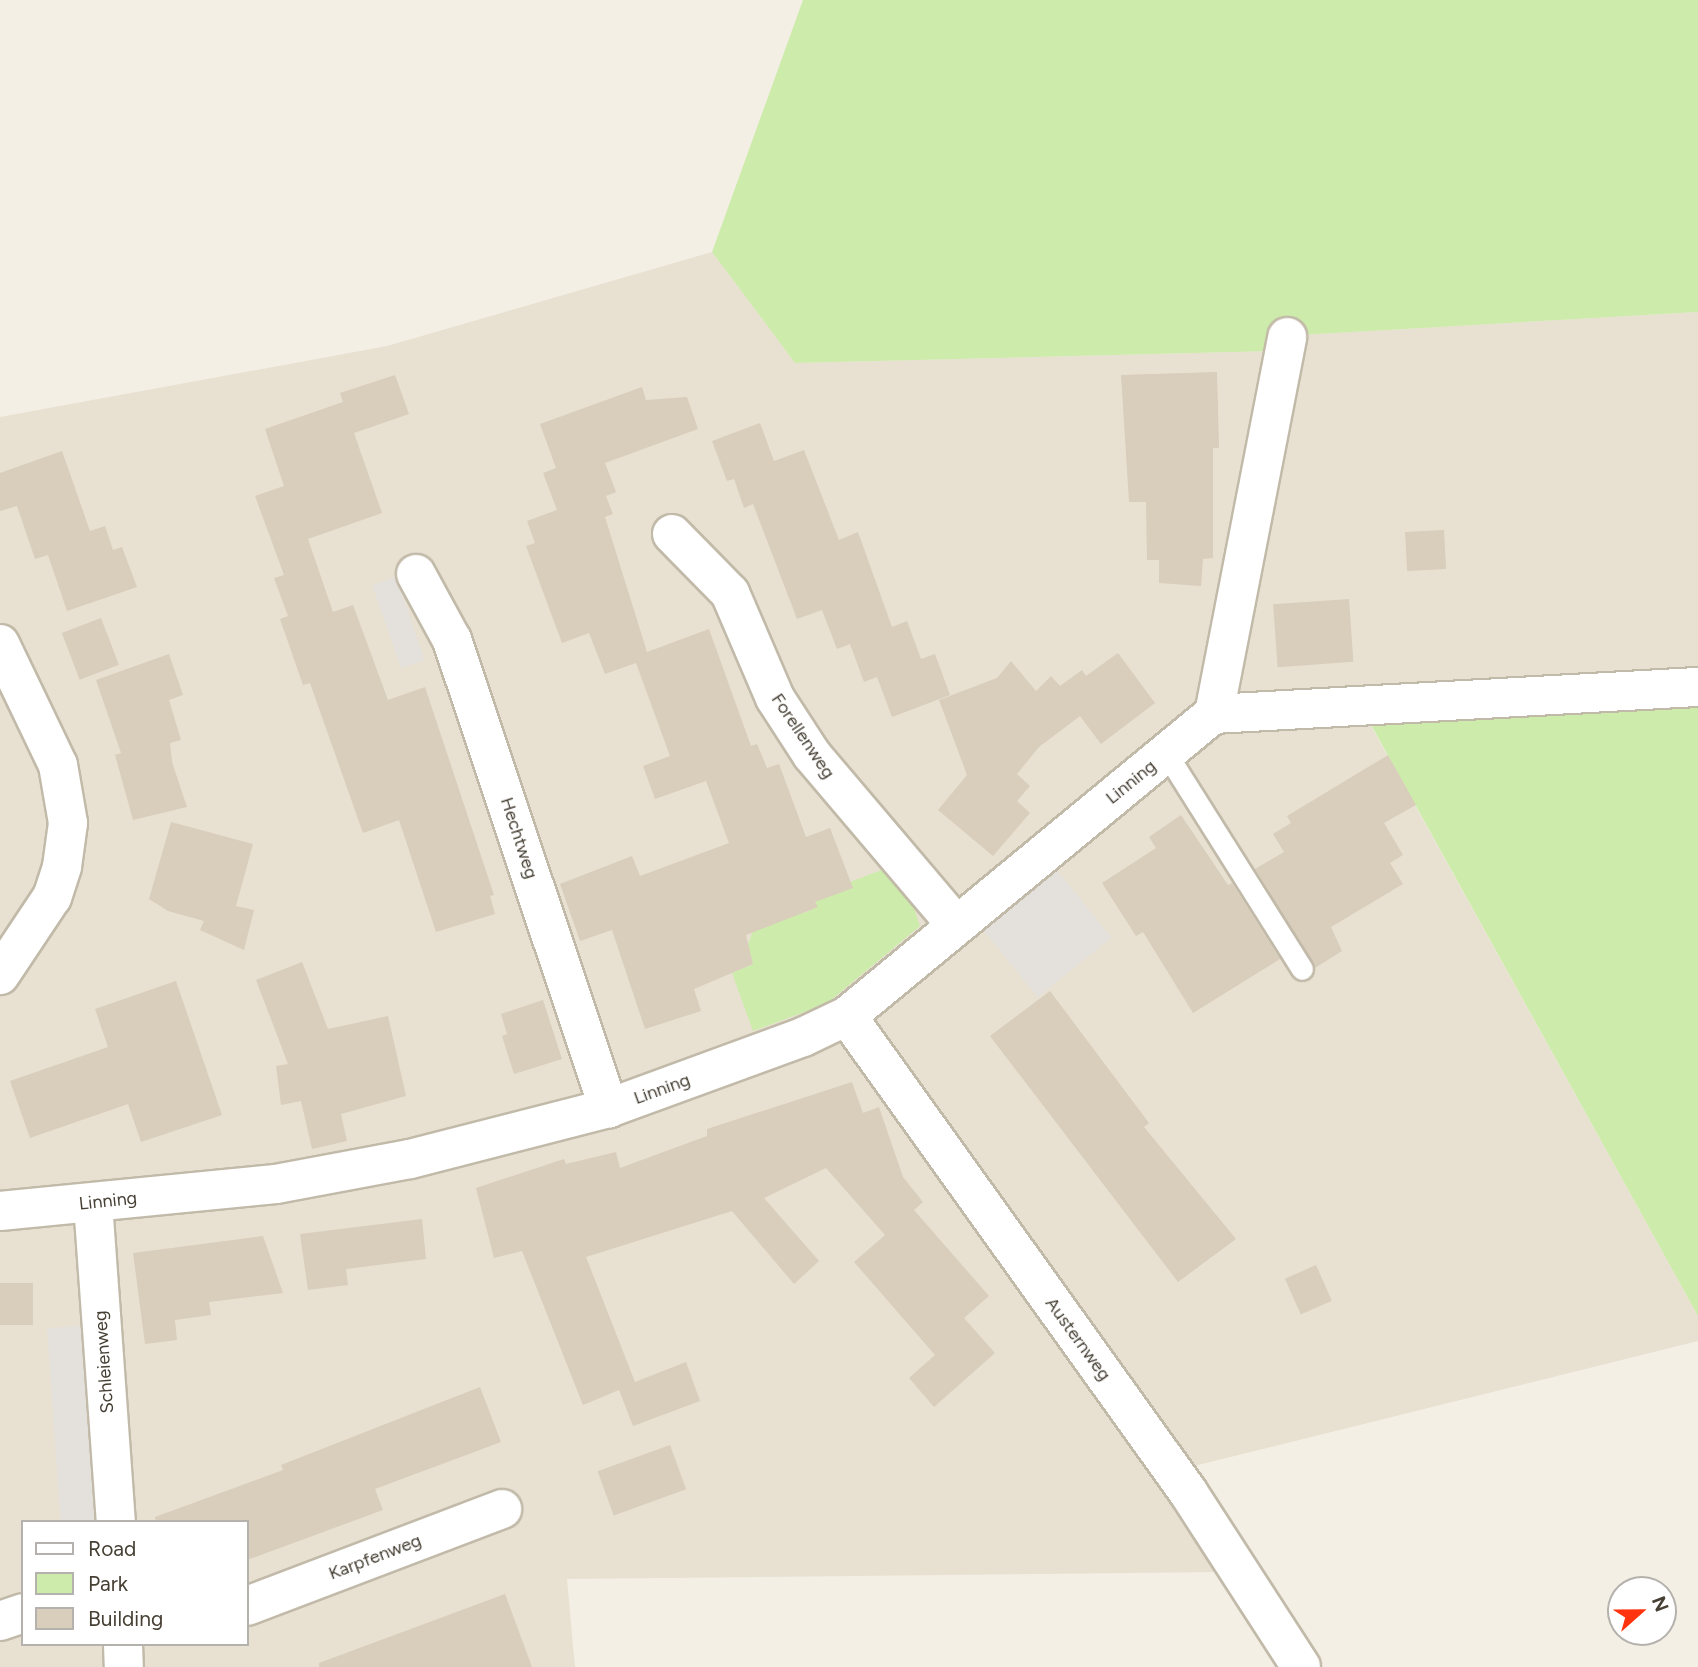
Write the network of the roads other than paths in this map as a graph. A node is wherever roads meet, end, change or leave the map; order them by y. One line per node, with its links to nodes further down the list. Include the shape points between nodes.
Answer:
1 (1287, 337): 6 (street)
2 (672, 534): 8 (street, Forellenweg, via 730,593 775,698 812,755)
3 (416, 574): 12 (street, Hechtweg, via 452,640)
4 (0, 644): 10 (street, via 58,765 68,822 62,867 52,897)
5 (1698, 687): 6 (street)
6 (1214, 714): 7 (street, Linning)
7 (1166, 753): 8 (street, Linning, via 1015,890); 9 (lane)
8 (956, 925): 11 (street, Linning)
9 (1302, 969)
10 (0, 975)
11 (847, 1016): 12 (street, Linning, via 803,1037); 20 (street, Austernweg, via 1188,1492)
12 (609, 1108): 13 (street, Linning, via 344,1173)
13 (93, 1203): 14 (street, Linning); 16 (street, Schleienweg)
14 (0, 1211)
15 (502, 1509): 17 (street, Karpfenweg)
16 (116, 1520)
17 (248, 1606)
18 (21, 1614): 19 (street)
19 (0, 1621)
20 (1301, 1667)

